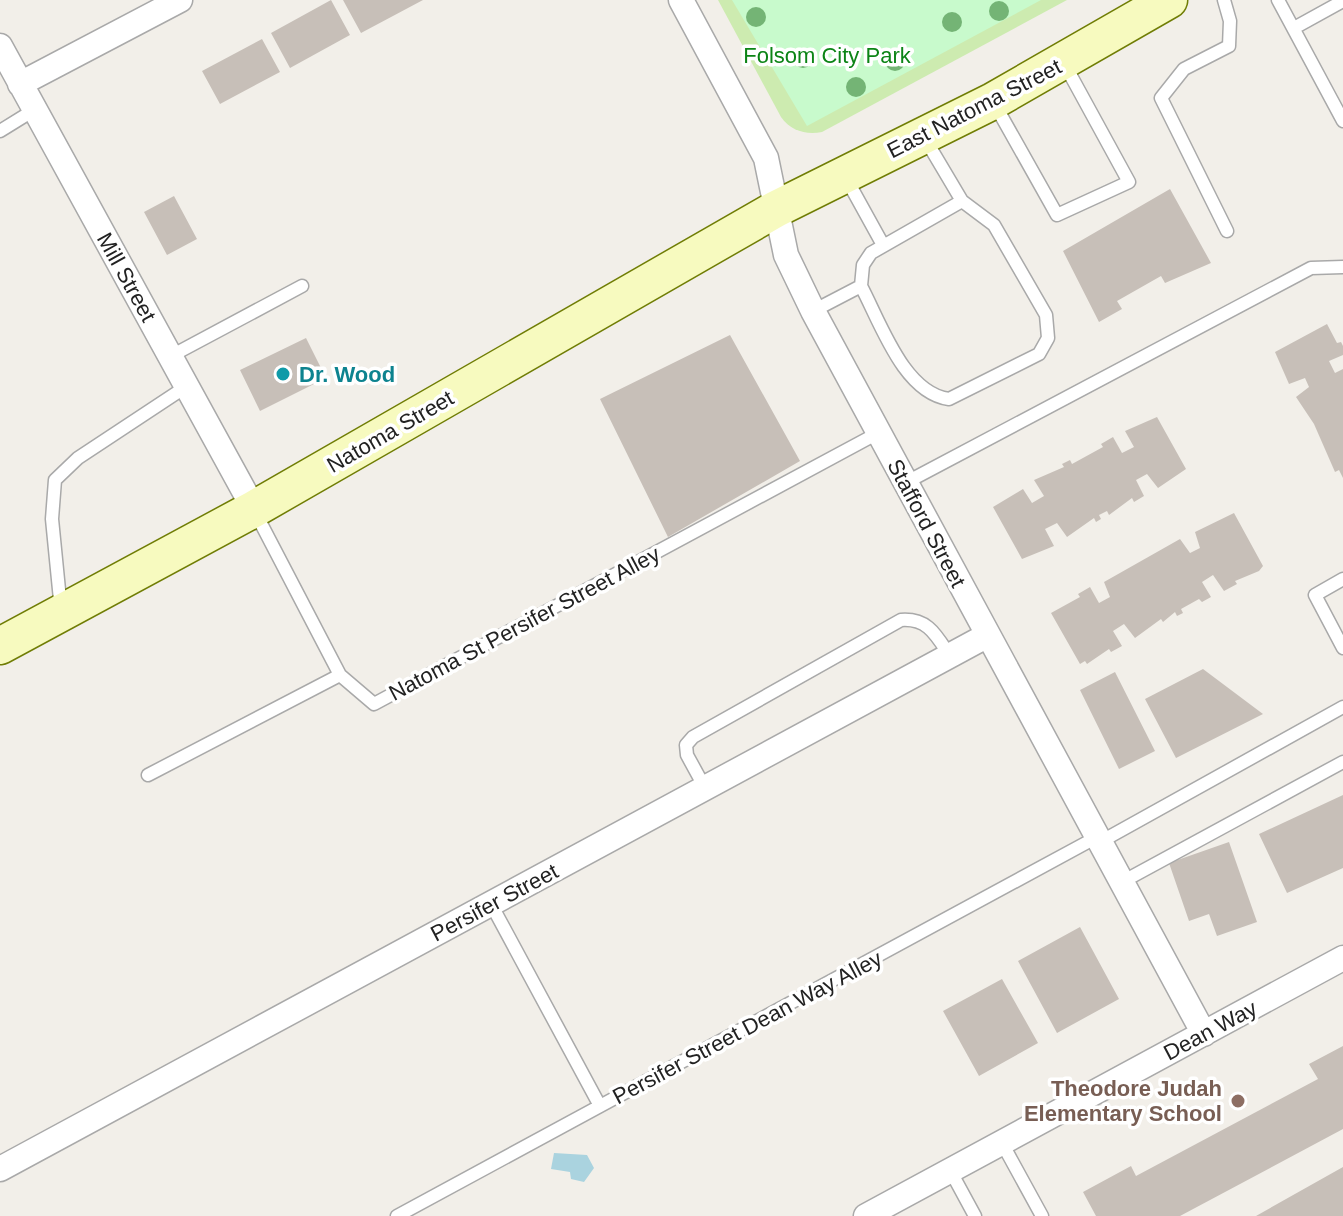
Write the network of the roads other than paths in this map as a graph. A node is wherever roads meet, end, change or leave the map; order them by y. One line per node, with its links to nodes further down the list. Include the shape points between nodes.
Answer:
1 (180, 0): 10 (street)
2 (681, 0): 18 (street, Stafford Street, via 766,158)
3 (1169, 0): 9 (main road, East Natoma Street)
4 (1224, 0): 19 (lane, via 1229,46 1184,69 1161,98)
5 (1278, 0): 7 (lane)
6 (1343, 1): 7 (lane)
7 (1294, 28): 13 (lane)
8 (0, 46): 10 (street, Mill Street)
9 (1063, 63): 11 (main road, East Natoma Street); 11 (lane, via 1129,182 1057,215)
10 (20, 84): 12 (street, Mill Street)
11 (993, 101): 15 (main road, East Natoma Street)
12 (34, 110): 14 (lane); 25 (street, Mill Street)
13 (1343, 121)
14 (0, 131)
15 (924, 135): 16 (main road, East Natoma Street); 17 (lane)
16 (843, 174): 18 (main road, East Natoma Street); 20 (lane)
17 (962, 201): 20 (lane); 23 (lane, via 994,225 1046,315 1048,338 1039,354 949,399 935,397 913,382)
18 (776, 209): 24 (street, Stafford Street, via 786,255); 29 (main road, Natoma Street)
19 (1227, 231)
20 (883, 245): 23 (lane, via 863,265)
21 (1343, 267): 28 (lane, via 1311,268)
22 (302, 286): 25 (lane)
23 (861, 286): 24 (lane)
24 (813, 311): 27 (street, Stafford Street)
25 (171, 356): 26 (street, Mill Street)
26 (187, 386): 29 (street, Mill Street); 31 (lane, via 78,458 55,480 52,519)
27 (878, 433): 28 (street, Stafford Street); 36 (lane, Natoma St Persifer Street Alley, via 374,704)
28 (905, 483): 32 (street, Stafford Street)
29 (254, 509): 31 (main road, Natoma Street); 36 (lane, Natoma St Persifer Street Alley)
30 (1343, 579): 34 (lane, via 1315,595)
31 (61, 613): 33 (main road, Natoma Street)
32 (988, 635): 35 (street, Persifer Street); 41 (street, Stafford Street)
33 (0, 646)
34 (1343, 648)
35 (950, 656): 40 (street, Persifer Street); 40 (lane, via 931,628 917,619 901,620 693,737 686,745 687,755)
36 (340, 675): 39 (lane)
37 (1343, 707): 41 (lane, Persifer Street Dean Way Alley)
38 (1343, 762): 42 (lane)
39 (148, 775)
40 (705, 788): 43 (street, Persifer Street)
41 (1099, 840): 42 (street, Stafford Street); 46 (lane, Persifer Street Dean Way Alley)
42 (1122, 882): 45 (street, Stafford Street)
43 (491, 904): 46 (lane); 48 (street, Persifer Street)
44 (1343, 958): 45 (street, Dean Way)
45 (1204, 1034): 47 (street, Dean Way)
46 (600, 1106): 50 (lane, Persifer Street Dean Way Alley)
47 (1002, 1143): 49 (street, Dean Way); 53 (lane)
48 (0, 1169)
49 (950, 1170): 51 (street, Dean Way); 52 (lane)
50 (397, 1216)
51 (866, 1216)
52 (975, 1216)
53 (1042, 1216)

